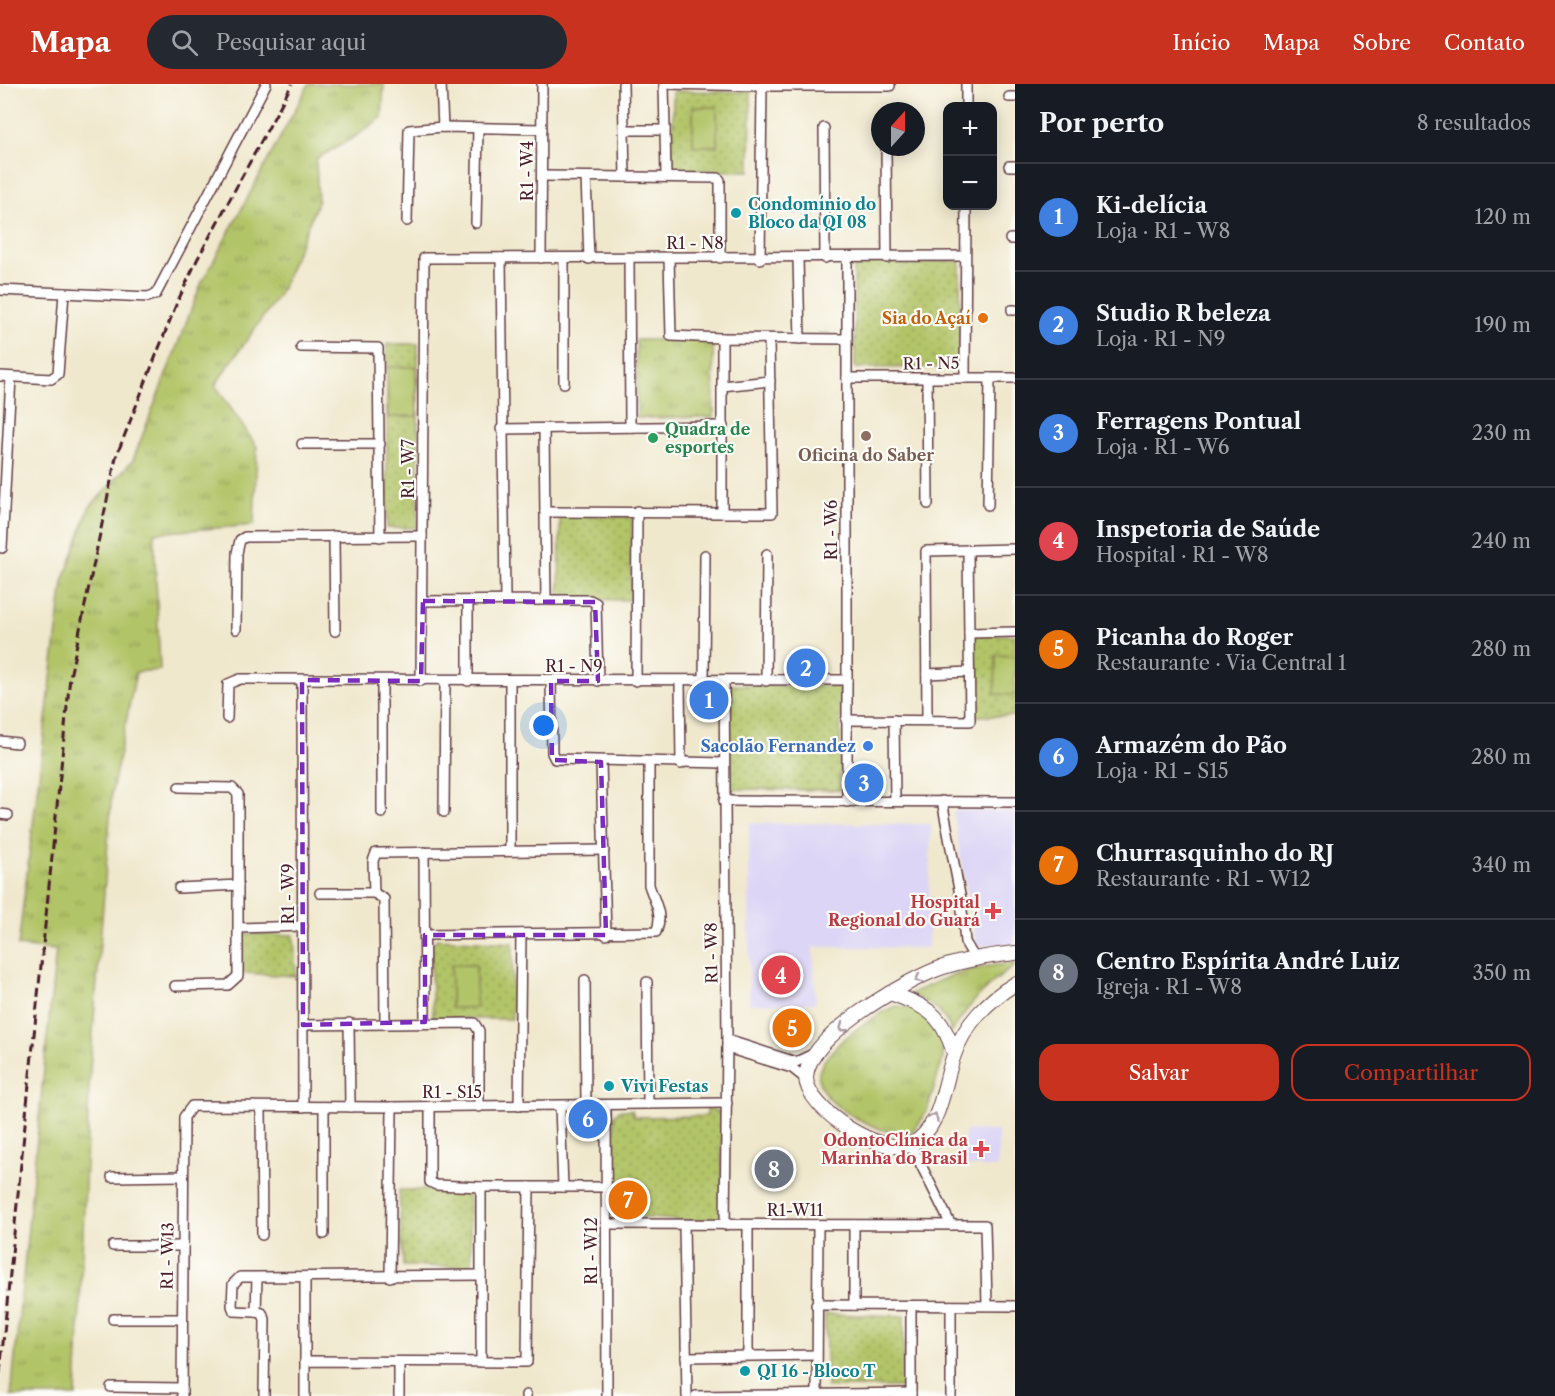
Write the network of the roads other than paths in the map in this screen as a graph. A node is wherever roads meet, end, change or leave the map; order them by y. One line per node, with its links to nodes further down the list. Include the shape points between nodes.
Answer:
1 (266, 84): 40 (street, via 156,294 148,297)
2 (441, 84): 11 (street)
3 (542, 84): 14 (street, R1 - W4)
4 (623, 84): 15 (street)
5 (890, 84): 8 (street)
6 (966, 84): 10 (street)
7 (664, 85): 9 (street); 16 (street)
8 (844, 85): 9 (street)
9 (762, 86): 37 (street)
10 (966, 102)
11 (442, 127): 12 (street); 23 (street, via 407,132)
12 (478, 128): 14 (street); 24 (street)
13 (824, 128): 31 (street)
14 (542, 129): 18 (street, R1 - W4)
15 (624, 130): 16 (street); 21 (street)
16 (665, 130): 19 (street)
17 (886, 156): 33 (street)
18 (542, 176): 20 (street); 28 (street, R1 - W4)
19 (666, 176): 21 (street); 30 (street, via 719,179)
20 (586, 177): 21 (street); 35 (street)
21 (625, 177)
22 (966, 210): 25 (street)
23 (407, 221)
24 (476, 223)
25 (965, 256): 33 (street, R1 - N8); 50 (street)
26 (424, 258): 27 (street, R1 - N8); 68 (street, R1 - W7)
27 (501, 258): 28 (street, R1 - N8); 58 (street)
28 (541, 258): 34 (street, R1 - N8)
29 (669, 258): 30 (street, R1 - N8); 36 (street, R1 - N8); 41 (street, via 670,336)
30 (720, 258): 37 (street, R1 - N8)
31 (825, 258): 32 (street, R1 - N8); 38 (street, R1 - N8)
32 (847, 258): 33 (street, R1 - N8); 44 (street, R1 - W6)
33 (887, 258)
34 (564, 259): 35 (street, R1 - N8); 54 (street)
35 (589, 259): 36 (street, R1 - N8)
36 (629, 259): 57 (street)
37 (760, 259): 38 (street, R1 - N8)
38 (798, 259): 43 (street)
39 (0, 290): 40 (street)
40 (64, 293): 47 (street, via 58,374 51,379)
41 (722, 338): 42 (street); 55 (street)
42 (769, 339): 43 (street); 53 (street)
43 (800, 339): 44 (street)
44 (846, 339): 48 (street, R1 - W6)
45 (301, 347): 61 (street, via 378,348)
46 (0, 376): 47 (street)
47 (11, 376): 70 (street)
48 (847, 378): 49 (street, R1 - N5); 88 (street, R1 - W6)
49 (927, 378): 50 (street, R1 - N5); 62 (street)
50 (965, 378): 51 (street, R1 - N5)
51 (990, 378): 52 (street, R1 - N5); 63 (street)
52 (1015, 378)
53 (770, 381): 55 (street); 66 (street, via 772,513)
54 (564, 382)
55 (722, 386): 56 (street)
56 (723, 426): 57 (street); 66 (street)
57 (630, 427): 59 (street)
58 (501, 429): 59 (street); 75 (street)
59 (544, 429): 65 (street)
60 (302, 444): 61 (street)
61 (380, 444): 69 (street)
62 (928, 504)
63 (988, 505)
64 (637, 511): 65 (street); 66 (street); 96 (street)
65 (545, 512): 76 (street)
66 (722, 513)
67 (334, 536): 69 (street); 79 (street, via 251,536 240,540); 80 (street)
68 (423, 536): 69 (street); 77 (street, R1 - W7)
69 (380, 537)
70 (2, 548)
71 (1015, 549): 72 (street)
72 (968, 550): 82 (street); 84 (street, via 926,551)
73 (767, 554): 98 (street)
74 (705, 555): 86 (street)
75 (505, 600): 76 (street); 78 (street)
76 (546, 600): 95 (street, via 596,603)
77 (423, 601): 78 (street); 90 (street, R1 - W7)
78 (468, 601): 92 (street)
79 (236, 629)
80 (335, 631)
81 (1015, 632): 82 (street)
82 (969, 633): 83 (street)
83 (969, 672): 84 (street); 102 (street, via 970,721)
84 (927, 674): 102 (street)
85 (302, 680): 89 (street, R1 - N9); 99 (street, R1 - N9, via 232,681 227,690); 124 (street, R1 - W9)
86 (704, 680): 87 (street, R1 - N9); 97 (street, R1 - N9)
87 (724, 680): 98 (street, R1 - N9); 107 (street, R1 - W8)
88 (847, 680): 98 (street, R1 - N9); 100 (street, R1 - W6)
89 (382, 681): 90 (street, R1 - N9); 116 (street)
90 (422, 681): 91 (street, R1 - N9)
91 (444, 681): 92 (street, R1 - N9); 115 (street)
92 (468, 681): 93 (street, R1 - N9)
93 (510, 681): 94 (street, R1 - N9); 118 (street)
94 (551, 681): 95 (street, R1 - N9); 105 (street, via 553,757)
95 (598, 681): 96 (street, R1 - N9)
96 (636, 681): 97 (street, R1 - N9)
97 (680, 681): 108 (street)
98 (766, 681)
99 (227, 718)
100 (846, 720): 101 (street); 113 (street, R1 - W6)
101 (894, 720): 102 (street); 111 (street)
102 (927, 720)
103 (0, 741): 104 (street)
104 (17, 743)
105 (601, 762): 106 (street); 117 (street)
106 (649, 763): 108 (street); 128 (street, via 649,885 658,902 657,930 647,934)
107 (724, 763): 108 (street); 110 (street, R1 - W8)
108 (681, 764)
109 (178, 788): 120 (street, via 232,788 237,792)
110 (724, 801): 113 (street); 142 (street, R1 - W8)
111 (895, 801): 112 (street); 113 (street)
112 (942, 801): 114 (street); 129 (street)
113 (847, 802)
114 (1015, 802)
115 (444, 812)
116 (382, 813)
117 (604, 850): 118 (street); 128 (street)
118 (510, 851): 119 (street)
119 (424, 852): 123 (street, via 376,853); 127 (street)
120 (238, 885): 121 (street); 125 (street)
121 (179, 888)
122 (320, 893): 123 (street)
123 (374, 893): 140 (street, via 386,903)
124 (303, 926): 125 (street); 141 (street, R1 - W9)
125 (239, 928): 136 (street, via 238,976 233,983)
126 (521, 934): 127 (street); 128 (street); 149 (street)
127 (425, 935): 138 (street)
128 (606, 935)
129 (965, 942): 131 (street); 132 (street)
130 (1015, 953): 131 (street)
131 (974, 957): 132 (street)
132 (957, 963): 137 (street, one-way to 137)
133 (585, 980): 151 (street)
134 (647, 982): 147 (street)
135 (1015, 984): 143 (street, via 984,1006)
136 (175, 986)
137 (890, 993): 143 (street, via 933,1013 945,1028); 144 (street, one-way to 144)
138 (425, 1022): 140 (street); 158 (street, via 470,1022 478,1026)
139 (349, 1023): 140 (street); 141 (street); 155 (street)
140 (385, 1023)
141 (303, 1025): 153 (street, R1 - W9)
142 (727, 1044): 144 (street, via 796,1062); 145 (street, via 792,1068); 146 (street, R1 - W8)
143 (954, 1053): 160 (street, one-way to 143, via 931,1126)
144 (813, 1054): 145 (street)
145 (806, 1079): 160 (street, via 817,1103 836,1119 877,1142 895,1147)
146 (727, 1103): 147 (street, R1 - S15); 169 (street, R1 - W8)
147 (648, 1104): 148 (street, R1 - S15)
148 (606, 1105): 151 (street, R1 - S15); 166 (street, R1 - W12)
149 (519, 1106): 150 (street, R1 - S15); 158 (street, R1 - S15)
150 (560, 1106): 151 (street, R1 - S15); 165 (street)
151 (586, 1106)
152 (261, 1107): 153 (street, R1 - S15); 159 (street, R1 - S15, via 192,1106); 175 (street)
153 (303, 1107): 154 (street, R1 - S15)
154 (324, 1107): 155 (street, R1 - S15); 174 (street)
155 (350, 1107): 156 (street, R1 - S15)
156 (392, 1107): 157 (street, R1 - S15); 181 (street)
157 (430, 1107): 158 (street, R1 - S15); 163 (street, via 430,1182)
158 (479, 1107)
159 (184, 1117): 161 (street, R1 - W13)
160 (911, 1144): 173 (street)
161 (183, 1176): 162 (street); 177 (street, R1 - W13)
162 (112, 1177)
163 (481, 1187): 164 (street); 178 (street)
164 (529, 1187): 165 (street); 196 (street, via 527,1362)
165 (563, 1187): 166 (street)
166 (605, 1187): 167 (street, R1 - W12)
167 (606, 1224): 168 (street, R1-W11); 204 (street, R1 - W12)
168 (684, 1225): 169 (street, R1-W11); 193 (street)
169 (725, 1225): 170 (street, R1-W11)
170 (748, 1225): 171 (street, R1-W11); 191 (street)
171 (818, 1225): 172 (street, R1-W11); 182 (street)
172 (854, 1225): 173 (street, R1-W11); 183 (street)
173 (951, 1225): 184 (street, R1-W11, via 985,1225)
174 (324, 1234)
175 (262, 1235)
176 (113, 1246): 177 (street)
177 (183, 1246): 190 (street, R1 - W13)
178 (481, 1275): 181 (street); 196 (street)
179 (257, 1277): 180 (street); 188 (street); 188 (street, via 234,1280 232,1306 237,1312)
180 (305, 1277): 181 (street); 194 (street)
181 (390, 1277)
182 (816, 1305): 183 (street); 192 (street)
183 (854, 1305): 185 (street)
184 (987, 1305): 186 (street); 187 (street)
185 (911, 1306): 186 (street); 200 (street)
186 (951, 1306): 208 (street)
187 (1015, 1306)
188 (256, 1312): 201 (street, via 266,1319)
189 (113, 1318): 190 (street)
190 (182, 1319): 198 (street, R1 - W13)
191 (748, 1355): 192 (street); 193 (street)
192 (816, 1355): 199 (street)
193 (686, 1357): 205 (street)
194 (305, 1361): 195 (street); 202 (street)
195 (399, 1362): 196 (street); 203 (street)
196 (481, 1362)
197 (111, 1388): 198 (street)
198 (182, 1392)
199 (817, 1394): 200 (street); 207 (street)
200 (911, 1395)
201 (264, 1396)
202 (305, 1396)
203 (399, 1396)
204 (607, 1396)
205 (687, 1396)
206 (696, 1396): 207 (street)
207 (729, 1396)
208 (951, 1396)

